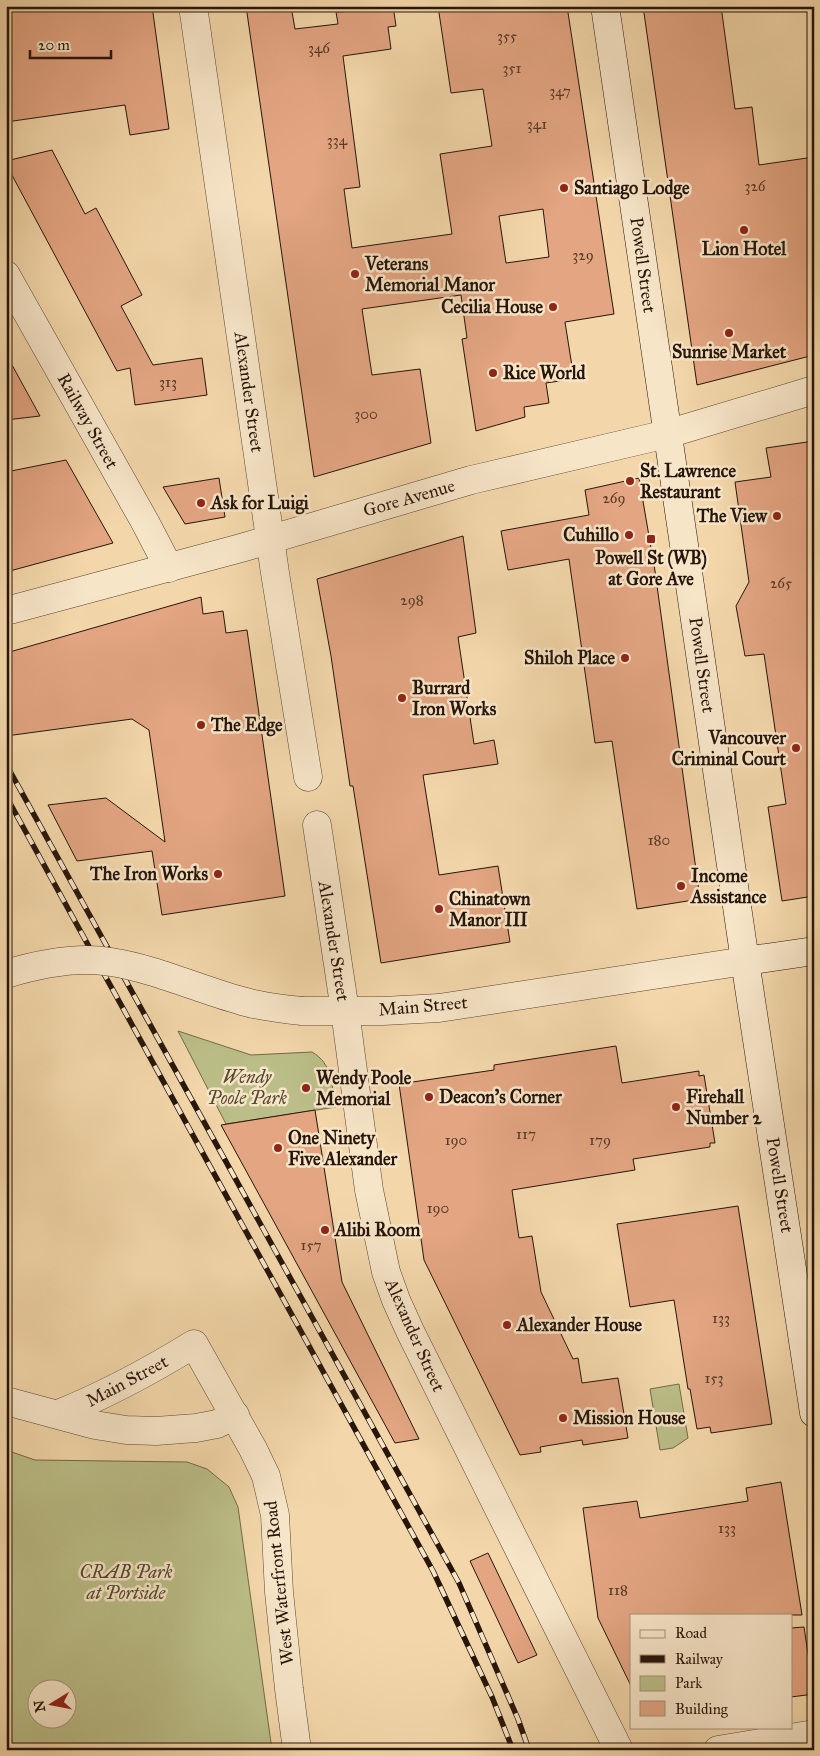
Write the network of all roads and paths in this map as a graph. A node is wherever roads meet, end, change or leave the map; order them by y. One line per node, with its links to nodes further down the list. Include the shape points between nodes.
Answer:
1 (193, 6): 6 (street, Alexander Street)
2 (605, 6): 5 (street, Powell Street)
3 (6, 275): 7 (street, Railway Street)
4 (814, 390): 5 (street, Gore Avenue)
5 (667, 434): 6 (street, Gore Avenue, via 471,480); 12 (street, Powell Street)
6 (270, 539): 7 (street, Gore Avenue); 9 (street, Alexander Street)
7 (168, 568): 8 (street, Gore Avenue)
8 (6, 611)
9 (308, 777)
10 (317, 825): 14 (street, Alexander Street)
11 (814, 952): 12 (street, Main Street)
12 (745, 962): 14 (street, Main Street, via 439,1008); 18 (street, Powell Street)
13 (6, 974): 14 (street, Main Street, bridge, via 70,961 109,962 140,968 271,1008)
14 (345, 1011): 22 (street, Alexander Street, via 368,1185 379,1244 396,1300)
15 (194, 1344): 17 (street, Main Street, via 123,1386); 19 (street, West Waterfront Road)
16 (6, 1401): 17 (street, Main Street)
17 (58, 1414): 19 (street, Main Street, via 95,1425 156,1431 218,1424)
18 (814, 1414)
19 (235, 1416): 21 (street, West Waterfront Road, via 266,1476 275,1515 279,1592)
20 (814, 1734): 23 (street)
21 (297, 1750)
22 (619, 1750)
23 (718, 1750)

